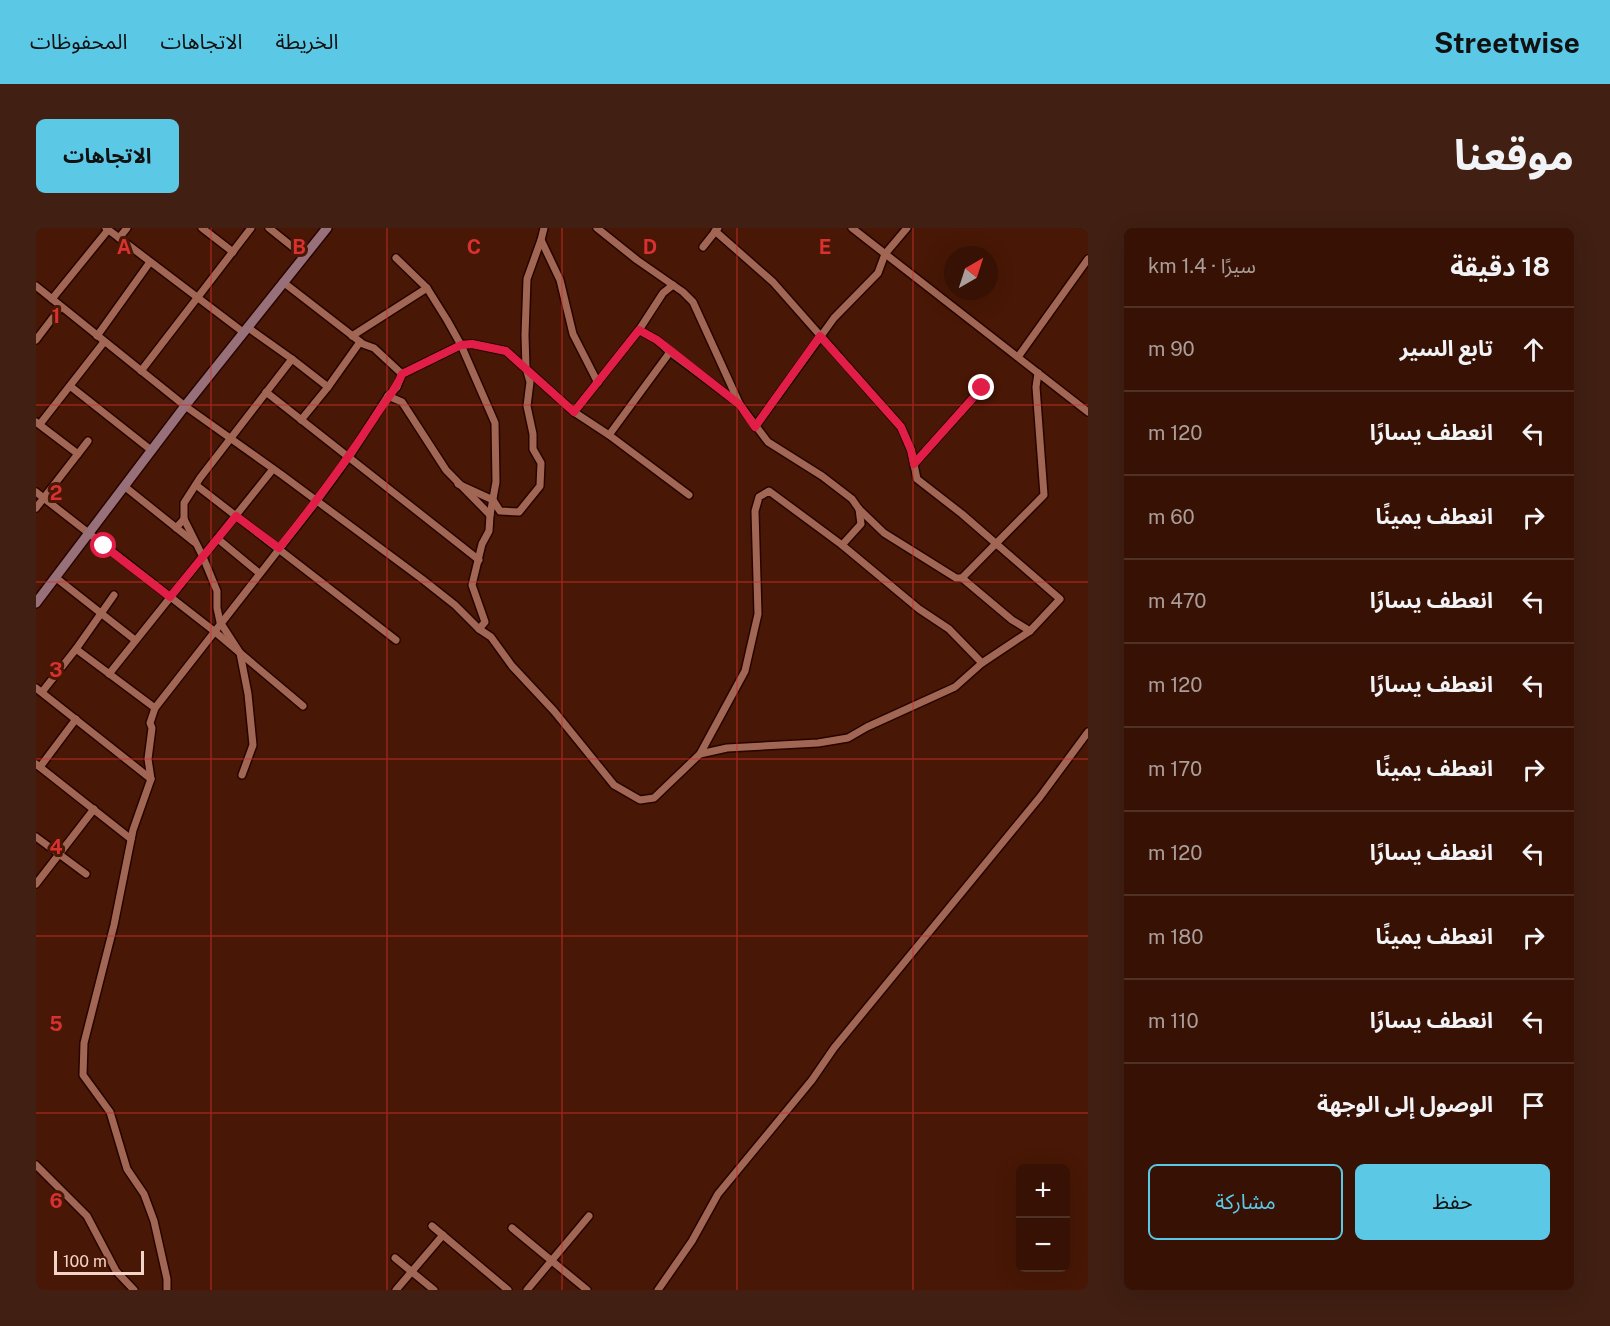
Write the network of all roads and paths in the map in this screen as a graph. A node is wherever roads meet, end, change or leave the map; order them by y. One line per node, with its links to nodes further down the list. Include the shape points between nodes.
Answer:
1 (127, 228): 12 (street)
2 (202, 228): 15 (street)
3 (251, 228): 15 (street)
4 (270, 228): 17 (street)
5 (327, 228): 17 (main road)
6 (544, 228): 13 (street)
7 (597, 228): 22 (street)
8 (852, 228): 16 (street)
9 (907, 228): 16 (street)
10 (107, 229): 12 (street); 26 (street)
11 (717, 230): 14 (street); 32 (street, via 773,282)
12 (119, 238): 20 (street)
13 (541, 240): 40 (street, via 528,279); 44 (street, via 560,280 573,334)
14 (703, 247)
15 (233, 252): 25 (street)
16 (885, 254): 32 (street, via 879,273); 38 (street)
17 (304, 256): 21 (main road)
18 (396, 258): 24 (street)
19 (1088, 259): 38 (street)
20 (150, 262): 25 (street); 30 (street)
21 (284, 282): 28 (main road); 31 (street)
22 (673, 285): 29 (street, via 663,293); 50 (street, via 693,302)
23 (36, 286): 26 (street)
24 (427, 288): 31 (street); 36 (street)
25 (197, 298): 28 (street); 41 (street)
26 (52, 300): 27 (street)
27 (61, 307): 30 (street); 33 (street)
28 (245, 330): 39 (street); 51 (main road)
29 (639, 330): 37 (street); 44 (street)
30 (97, 336): 34 (street)
31 (352, 336): 35 (street)
32 (820, 336): 56 (street); 63 (street, via 901,427)
33 (36, 340)
34 (104, 342): 41 (street); 45 (street)
35 (360, 342): 43 (street, via 374,348); 46 (street)
36 (461, 345): 40 (street, via 506,351); 43 (street); 71 (street, via 495,423)
37 (670, 352): 50 (street); 57 (street)
38 (1018, 357): 42 (street)
39 (292, 359): 46 (street); 48 (street)
40 (526, 368): 52 (street); 71 (street, via 533,449 542,463 540,486 519,512 500,511)
41 (141, 371): 51 (street)
42 (1038, 373): 53 (street); 83 (street, via 1044,495)
43 (402, 374): 49 (street)
44 (598, 383): 52 (street)
45 (70, 386): 55 (street); 60 (street)
46 (328, 387): 54 (street)
47 (982, 388): 63 (street)
48 (266, 392): 54 (street); 58 (street)
49 (388, 396): 62 (street); 65 (street, via 402,402)
50 (740, 405): 56 (street)
51 (184, 406): 58 (street); 60 (main road)
52 (574, 412): 57 (street)
53 (1088, 412)
54 (301, 420): 62 (street)
55 (38, 423): 61 (street)
56 (755, 427): 74 (street, via 768,442 822,476)
57 (609, 435): 69 (street)
58 (231, 439): 64 (street); 66 (street)
59 (88, 441): 61 (street)
60 (151, 450): 67 (main road)
61 (78, 454): 70 (street)
62 (348, 458): 72 (street); 86 (street)
63 (914, 464): 83 (street, via 917,479)
64 (273, 469): 72 (street); 76 (street)
65 (459, 484): 71 (street); 75 (street)
66 (196, 485): 76 (street); 77 (street, via 184,503)
67 (123, 486): 78 (street); 79 (main road)
68 (36, 492): 70 (street)
69 (689, 495)
70 (44, 498): 73 (street); 79 (street)
71 (493, 500): 75 (street)
72 (316, 502): 84 (street); 95 (street, via 422,579)
73 (36, 508)
74 (859, 509): 82 (street, via 861,524); 89 (street, via 884,533)
75 (490, 515): 86 (street)
76 (236, 516): 80 (street); 84 (street)
77 (184, 519): 78 (street); 81 (street)
78 (176, 528): 81 (street)
79 (88, 533): 88 (main road); 91 (street)
80 (218, 539): 85 (street); 87 (street)
81 (198, 545): 85 (street)
82 (842, 545): 102 (street, via 949,629); 109 (street, via 769,491 759,496 755,511 758,614 745,671)
83 (997, 545): 89 (street); 97 (street, via 1060,599)
84 (279, 548): 87 (street); 99 (street)
85 (205, 555): 91 (street); 94 (street, via 217,591)
86 (479, 560): 95 (street, via 472,585 485,622)
87 (259, 573): 94 (street)
88 (55, 577): 92 (main road); 93 (street)
89 (962, 578): 97 (street, via 1011,620)
90 (114, 595): 93 (street)
91 (170, 597): 96 (street); 98 (street)
92 (36, 603)
93 (100, 612): 98 (street); 100 (street)
94 (220, 622): 96 (street); 101 (street)
95 (479, 629): 109 (street, via 491,637 614,785 640,800 654,798)
96 (214, 631): 101 (street); 106 (street)
97 (1030, 631): 102 (street)
98 (135, 640): 103 (street)
99 (396, 640)
100 (76, 649): 103 (street); 104 (street)
101 (240, 653): 105 (street); 111 (street, via 253,745)
102 (982, 663): 109 (street, via 955,687 848,738 727,748)
103 (109, 674): 106 (street)
104 (39, 690): 107 (street)
105 (303, 706)
106 (155, 708): 112 (street, via 150,723)
107 (76, 719): 110 (street); 112 (street)
108 (1088, 732): 134 (street, via 1040,797 718,1194)
109 (700, 754)
110 (38, 765): 113 (street)
111 (242, 775)
112 (151, 779): 115 (street)
113 (94, 809): 115 (street); 116 (street)
114 (36, 837): 116 (street)
115 (131, 839): 128 (street, via 84,1043 83,1075 110,1112 128,1169 144,1194 154,1221)
116 (59, 854): 117 (street); 118 (street)
117 (86, 874)
118 (36, 884)
119 (36, 1165): 127 (street, via 87,1216 116,1271)
120 (588, 1216): 125 (street)
121 (432, 1226): 123 (street)
122 (512, 1228): 125 (street)
123 (443, 1235): 126 (street); 131 (street)
124 (394, 1258): 126 (street)
125 (552, 1260): 132 (street); 133 (street)
126 (412, 1271): 129 (street); 130 (street)
127 (134, 1290)
128 (167, 1290)
129 (396, 1290)
130 (434, 1290)
131 (508, 1290)
132 (527, 1290)
133 (587, 1290)
134 (658, 1290)

